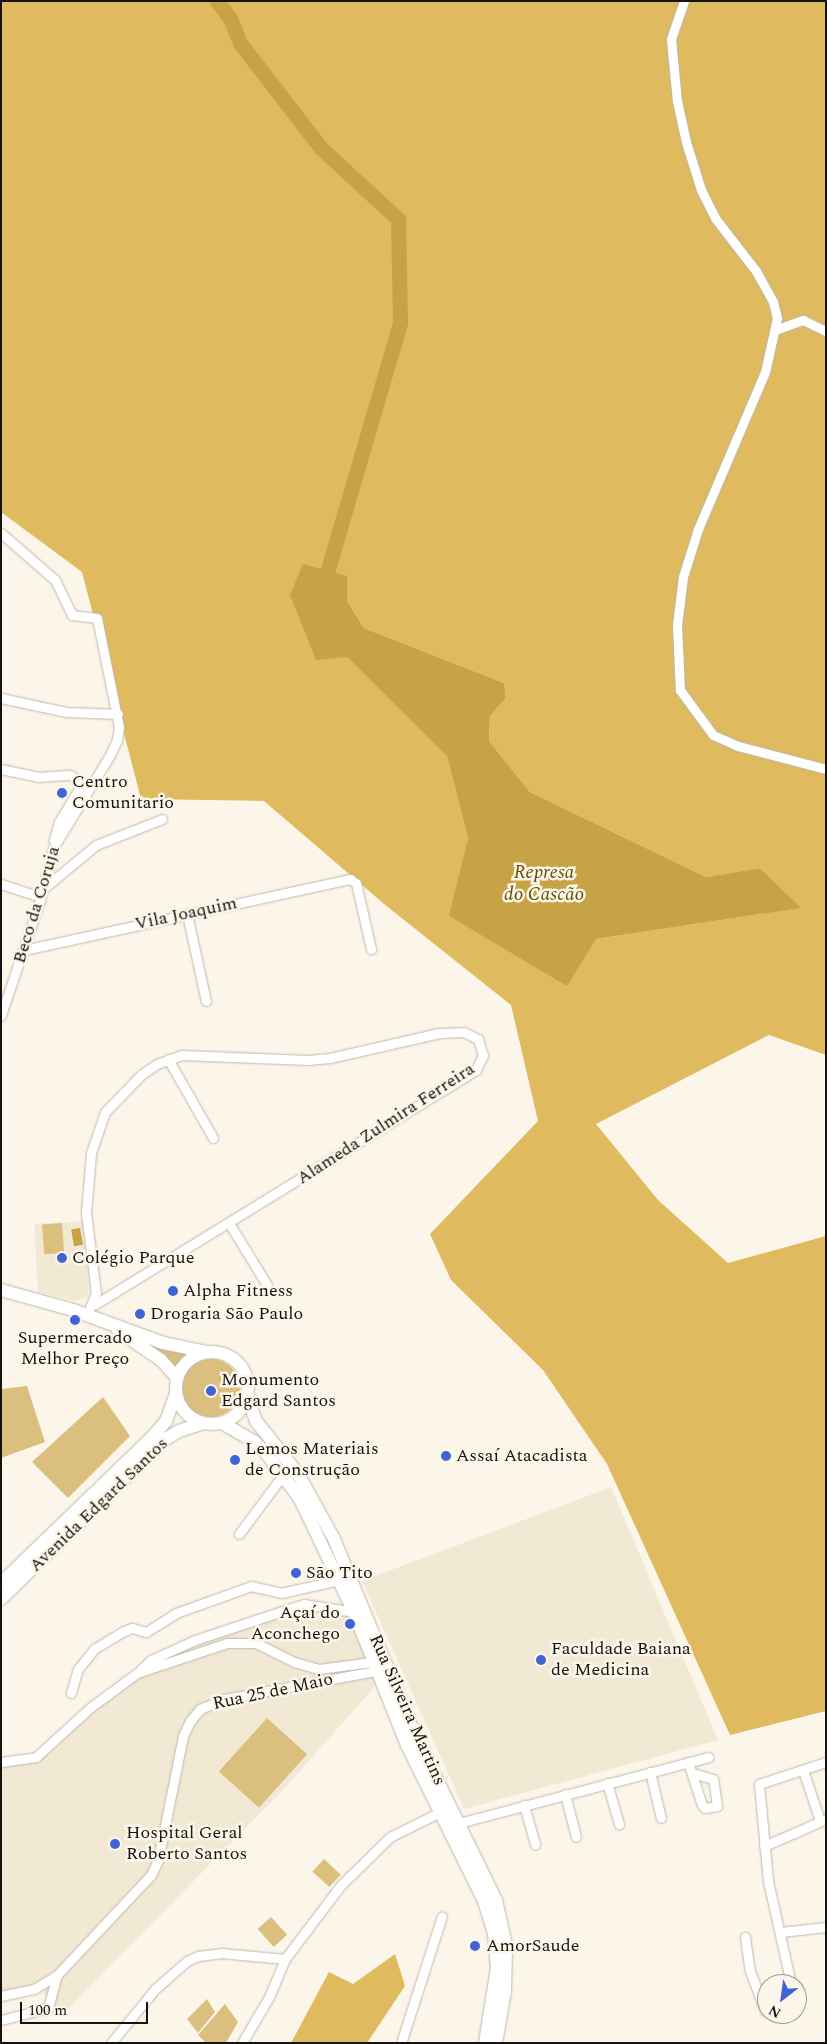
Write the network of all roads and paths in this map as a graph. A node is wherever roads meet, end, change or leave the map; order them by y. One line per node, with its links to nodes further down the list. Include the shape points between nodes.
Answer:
1 (684, 1): 2 (street, via 671,39 677,101 686,142 701,190 715,218 756,271 773,302 777,318)
2 (775, 330): 3 (street, via 803,320); 8 (street, via 765,372 698,529 683,577 677,625 680,690 694,714 713,735 738,746)
3 (826, 331)
4 (1, 533): 6 (street, Beco da Coruja, via 55,580 72,615 97,618)
5 (1, 698): 6 (street, via 66,712)
6 (118, 714): 10 (street, Beco da Coruja, via 117,740)
7 (1, 769): 10 (street, via 38,777 70,775 78,780 80,788 59,822)
8 (826, 769)
9 (162, 819): 12 (street, via 96,845)
10 (53, 848): 12 (street, Beco da Coruja)
11 (1, 884): 12 (street)
12 (42, 893): 14 (street, Beco da Coruja)
13 (187, 914): 14 (street, Vila Joaquim); 15 (street, Vila Joaquim, via 348,879 356,883); 16 (street)
14 (24, 950): 17 (street, Beco da Coruja)
15 (371, 950)
16 (206, 1001)
17 (1, 1014)
18 (168, 1059): 19 (street); 20 (street, Alameda Zulmira Ferreira, via 195,1054 330,1058 396,1041 454,1032 474,1036 481,1045 483,1055 476,1070); 23 (street, Alameda Zulmira Ferreira, via 142,1074 115,1098 104,1112 94,1137 87,1176 86,1213 96,1282)
19 (213, 1138)
20 (229, 1223): 21 (street); 23 (street, Alameda Zulmira Ferreira)
21 (267, 1285)
22 (1, 1290): 24 (main road)
23 (94, 1304): 24 (street, Alameda Zulmira Ferreira)
24 (87, 1315): 25 (main road)
25 (112, 1326): 26 (main road, via 171,1345); 27 (main road, via 161,1360)
26 (209, 1352): 27 (main road, via 195,1356 184,1365); 29 (main road, via 225,1355 239,1364 246,1379)
27 (177, 1378): 28 (main road)
28 (176, 1394): 30 (main road, via 186,1412); 35 (main road, Avenida Edgard Santos, via 166,1421 154,1436)
29 (247, 1395): 31 (main road, via 238,1412); 38 (main road, Rua Silveira Martins, via 256,1421 298,1474 324,1519)
30 (202, 1423): 31 (main road); 36 (main road, Avenida Edgard Santos, via 178,1430 164,1440)
31 (222, 1423): 32 (main road, Rua Silveira Martins, via 255,1442)
32 (283, 1475): 33 (street); 34 (main road, Rua Silveira Martins, via 304,1506)
33 (239, 1534)
34 (339, 1580): 37 (main road, Rua Silveira Martins); 40 (street, via 282,1593 252,1586 176,1613 146,1632 132,1628 124,1631 94,1649 78,1669)
35 (1, 1583)
36 (1, 1599)
37 (354, 1612): 38 (main road, Rua Silveira Martins); 39 (street, via 313,1604 287,1609 173,1650 151,1660)
38 (379, 1667): 39 (street, Rua 25 de Maio, via 319,1669 294,1662 256,1643 237,1642); 51 (main road, Rua Silveira Martins, via 407,1745); 54 (main road, Rua Silveira Martins); 65 (street, Rua 25 de Maio, via 224,1699 194,1715 181,1743 155,1868)
39 (137, 1673): 42 (street, Rua 25 de Maio, via 91,1707 36,1757)
40 (71, 1693)
41 (708, 1757): 43 (street)
42 (1, 1762)
43 (688, 1762): 46 (street); 47 (street)
44 (826, 1762): 45 (street)
45 (803, 1770): 53 (street); 58 (street, via 759,1784)
46 (650, 1772): 48 (street); 52 (street)
47 (692, 1773)
48 (607, 1783): 49 (street); 55 (street)
49 (565, 1794): 50 (street); 56 (street)
50 (524, 1804): 54 (street); 57 (street)
51 (440, 1812): 63 (street, via 407,1826 374,1850 326,1903); 72 (main road, Rua Silveira Martins, via 484,1901 494,1934 496,1968)
52 (661, 1818)
53 (823, 1820): 58 (street)
54 (459, 1823): 73 (main road, Rua Silveira Martins, via 488,1880 504,1928 506,1976)
55 (619, 1824)
56 (576, 1837)
57 (535, 1844)
58 (764, 1846): 61 (street, via 768,1881)
59 (442, 1916): 71 (street)
60 (826, 1927): 61 (street)
61 (781, 1932): 64 (street)
62 (745, 1937): 66 (street, via 750,1971)
63 (285, 1959): 69 (street, via 221,1953 187,1961 155,1989); 70 (street, via 269,1997)
64 (789, 1974)
65 (58, 1975): 67 (street, Rua 25 de Maio, via 34,1989); 68 (street, via 48,2008)
66 (757, 1990)
67 (1, 1996)
68 (1, 2020)
69 (111, 2043)
70 (242, 2043)
71 (401, 2043)
72 (485, 2043)
73 (496, 2043)

